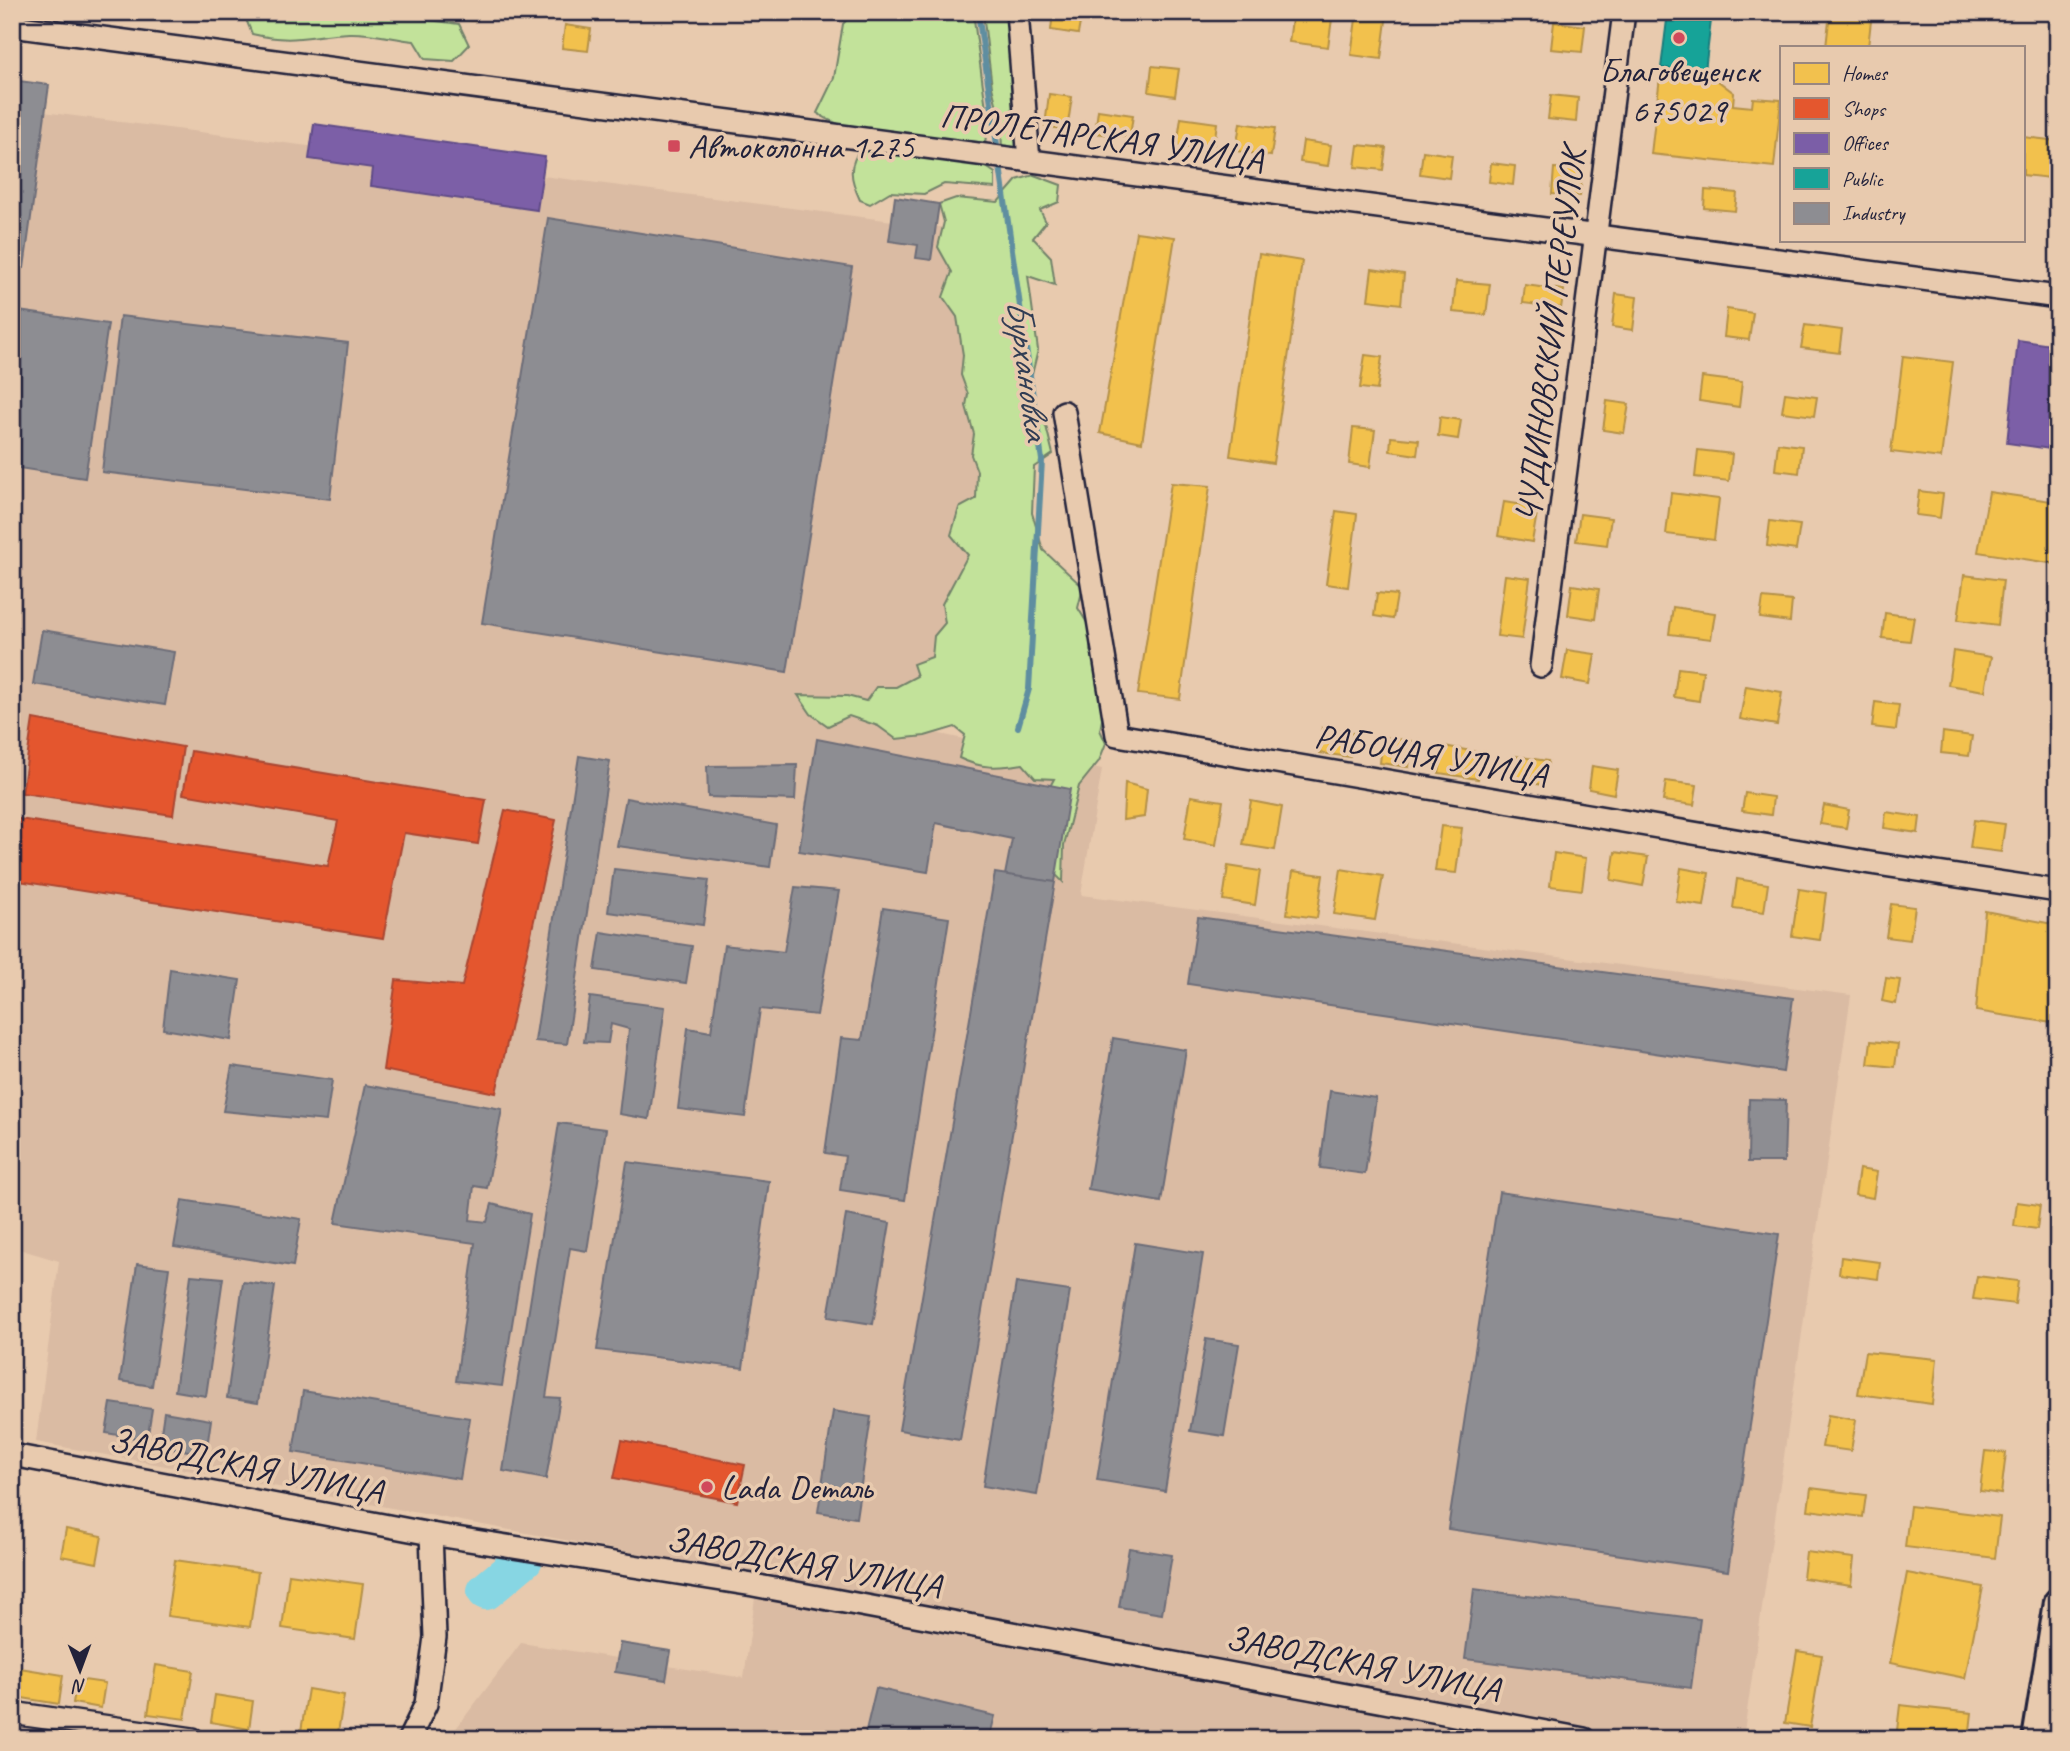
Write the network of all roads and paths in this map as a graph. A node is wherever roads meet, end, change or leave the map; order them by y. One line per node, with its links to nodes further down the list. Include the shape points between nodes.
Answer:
1 (1017, 12): 4 (street)
2 (1624, 12): 5 (street, ЧУДИНОВСКИЙ ПЕРЕУЛОК)
3 (12, 26): 4 (street, ПРОЛЕТАРСКАЯ УЛИЦА)
4 (1029, 161): 5 (street, ПРОЛЕТАРСКАЯ УЛИЦА)
5 (1596, 236): 6 (street, ПРОЛЕТАРСКАЯ УЛИЦА); 8 (street, ЧУДИНОВСКИЙ ПЕРЕУЛОК)
6 (2058, 297)
7 (1064, 412): 9 (street, РАБОЧАЯ УЛИЦА, via 1117,735)
8 (1541, 666)
9 (2058, 891)
10 (12, 1455): 11 (street, ЗАВОДСКАЯ УЛИЦА)
11 (431, 1534): 15 (street, via 435,1637 426,1703); 16 (street, ЗАВОДСКАЯ УЛИЦА, via 753,1585)
12 (2058, 1601): 17 (main road)
13 (12, 1713): 14 (street)
14 (192, 1739)
15 (410, 1739)
16 (1584, 1739)
17 (2036, 1739)

